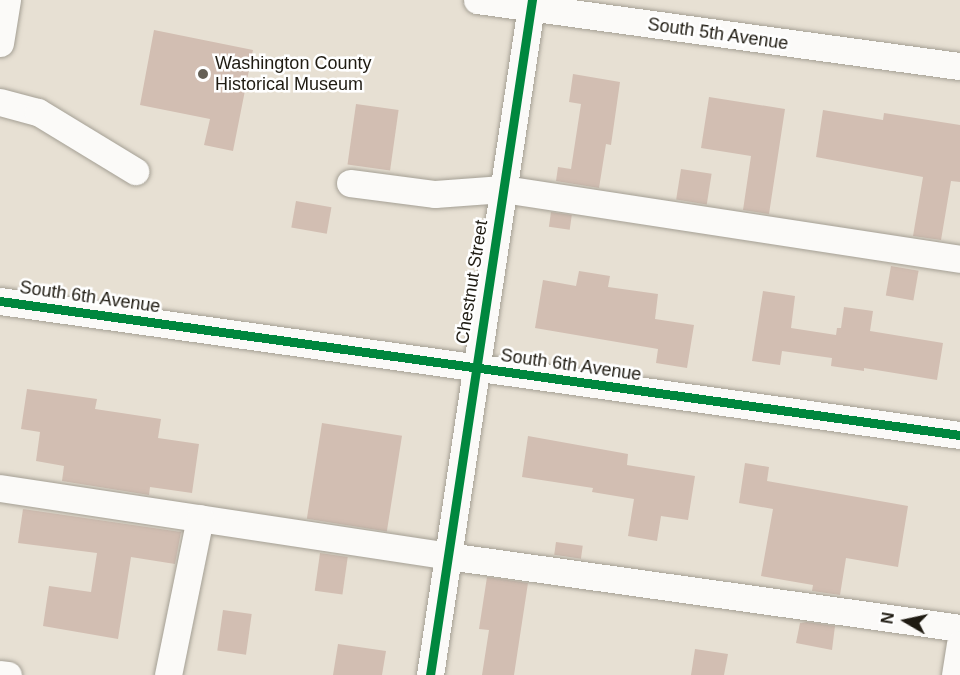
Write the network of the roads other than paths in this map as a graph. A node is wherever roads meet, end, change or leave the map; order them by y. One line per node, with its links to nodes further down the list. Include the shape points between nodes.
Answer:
1 (7, 0): 4 (street)
2 (477, 0): 3 (street, South 5th Avenue)
3 (532, 4): 5 (street, South 5th Avenue); 9 (street, Chestnut Street)
4 (0, 43)
5 (960, 66)
6 (0, 102): 7 (street, via 38,112)
7 (135, 171)
8 (350, 183): 9 (street, via 435,194)
9 (503, 189): 10 (street); 12 (street, Chestnut Street)
10 (960, 259)
11 (0, 302): 12 (street, South 6th Avenue)
12 (476, 369): 13 (street, South 6th Avenue); 16 (street, Chestnut Street)
13 (960, 435)
14 (0, 488): 15 (street)
15 (200, 518): 16 (street); 21 (street)
16 (448, 556): 17 (street); 22 (street, Chestnut Street)
17 (960, 628)
18 (960, 644): 23 (street)
19 (0, 674): 20 (street)
20 (8, 675)
21 (168, 675)
22 (430, 675)
23 (955, 675)

